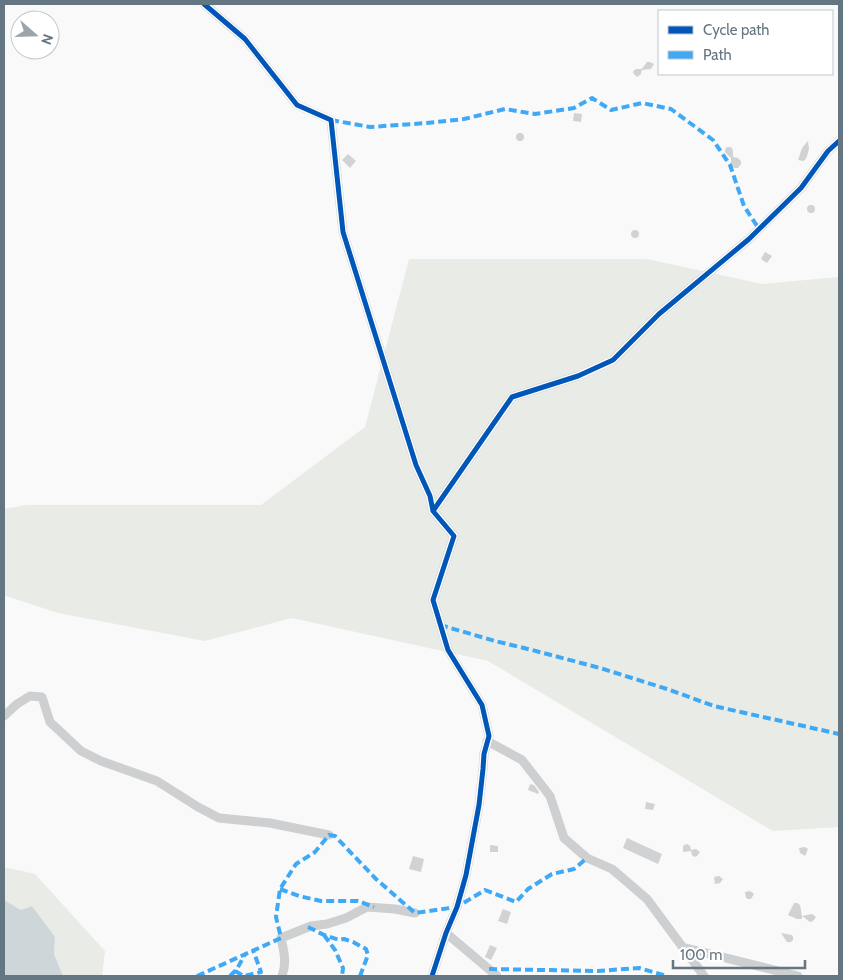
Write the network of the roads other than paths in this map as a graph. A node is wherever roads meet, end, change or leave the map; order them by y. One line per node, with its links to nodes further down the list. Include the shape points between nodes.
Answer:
1 (204, 4): 3 (street, via 245,39 297,105 331,120 343,232)
2 (839, 141): 3 (street, via 801,188 749,239 659,314 613,360 578,376 512,397)
3 (433, 511): 5 (street, via 454,536 432,600 448,650 482,705 489,736)
4 (4, 716): 6 (street, via 30,696 42,697 50,722 81,751 157,781 219,818)
5 (487, 741): 8 (street, via 466,875); 9 (street, via 522,760 550,796 564,838 587,858 612,869 647,899)
6 (329, 835)
7 (415, 913): 10 (street, via 367,907 346,918 311,926 281,938 285,967)
8 (446, 933): 11 (street); 12 (street)
9 (682, 947): 13 (street); 14 (street)
10 (282, 976)
11 (432, 976)
12 (497, 976)
13 (704, 976)
14 (798, 976)

